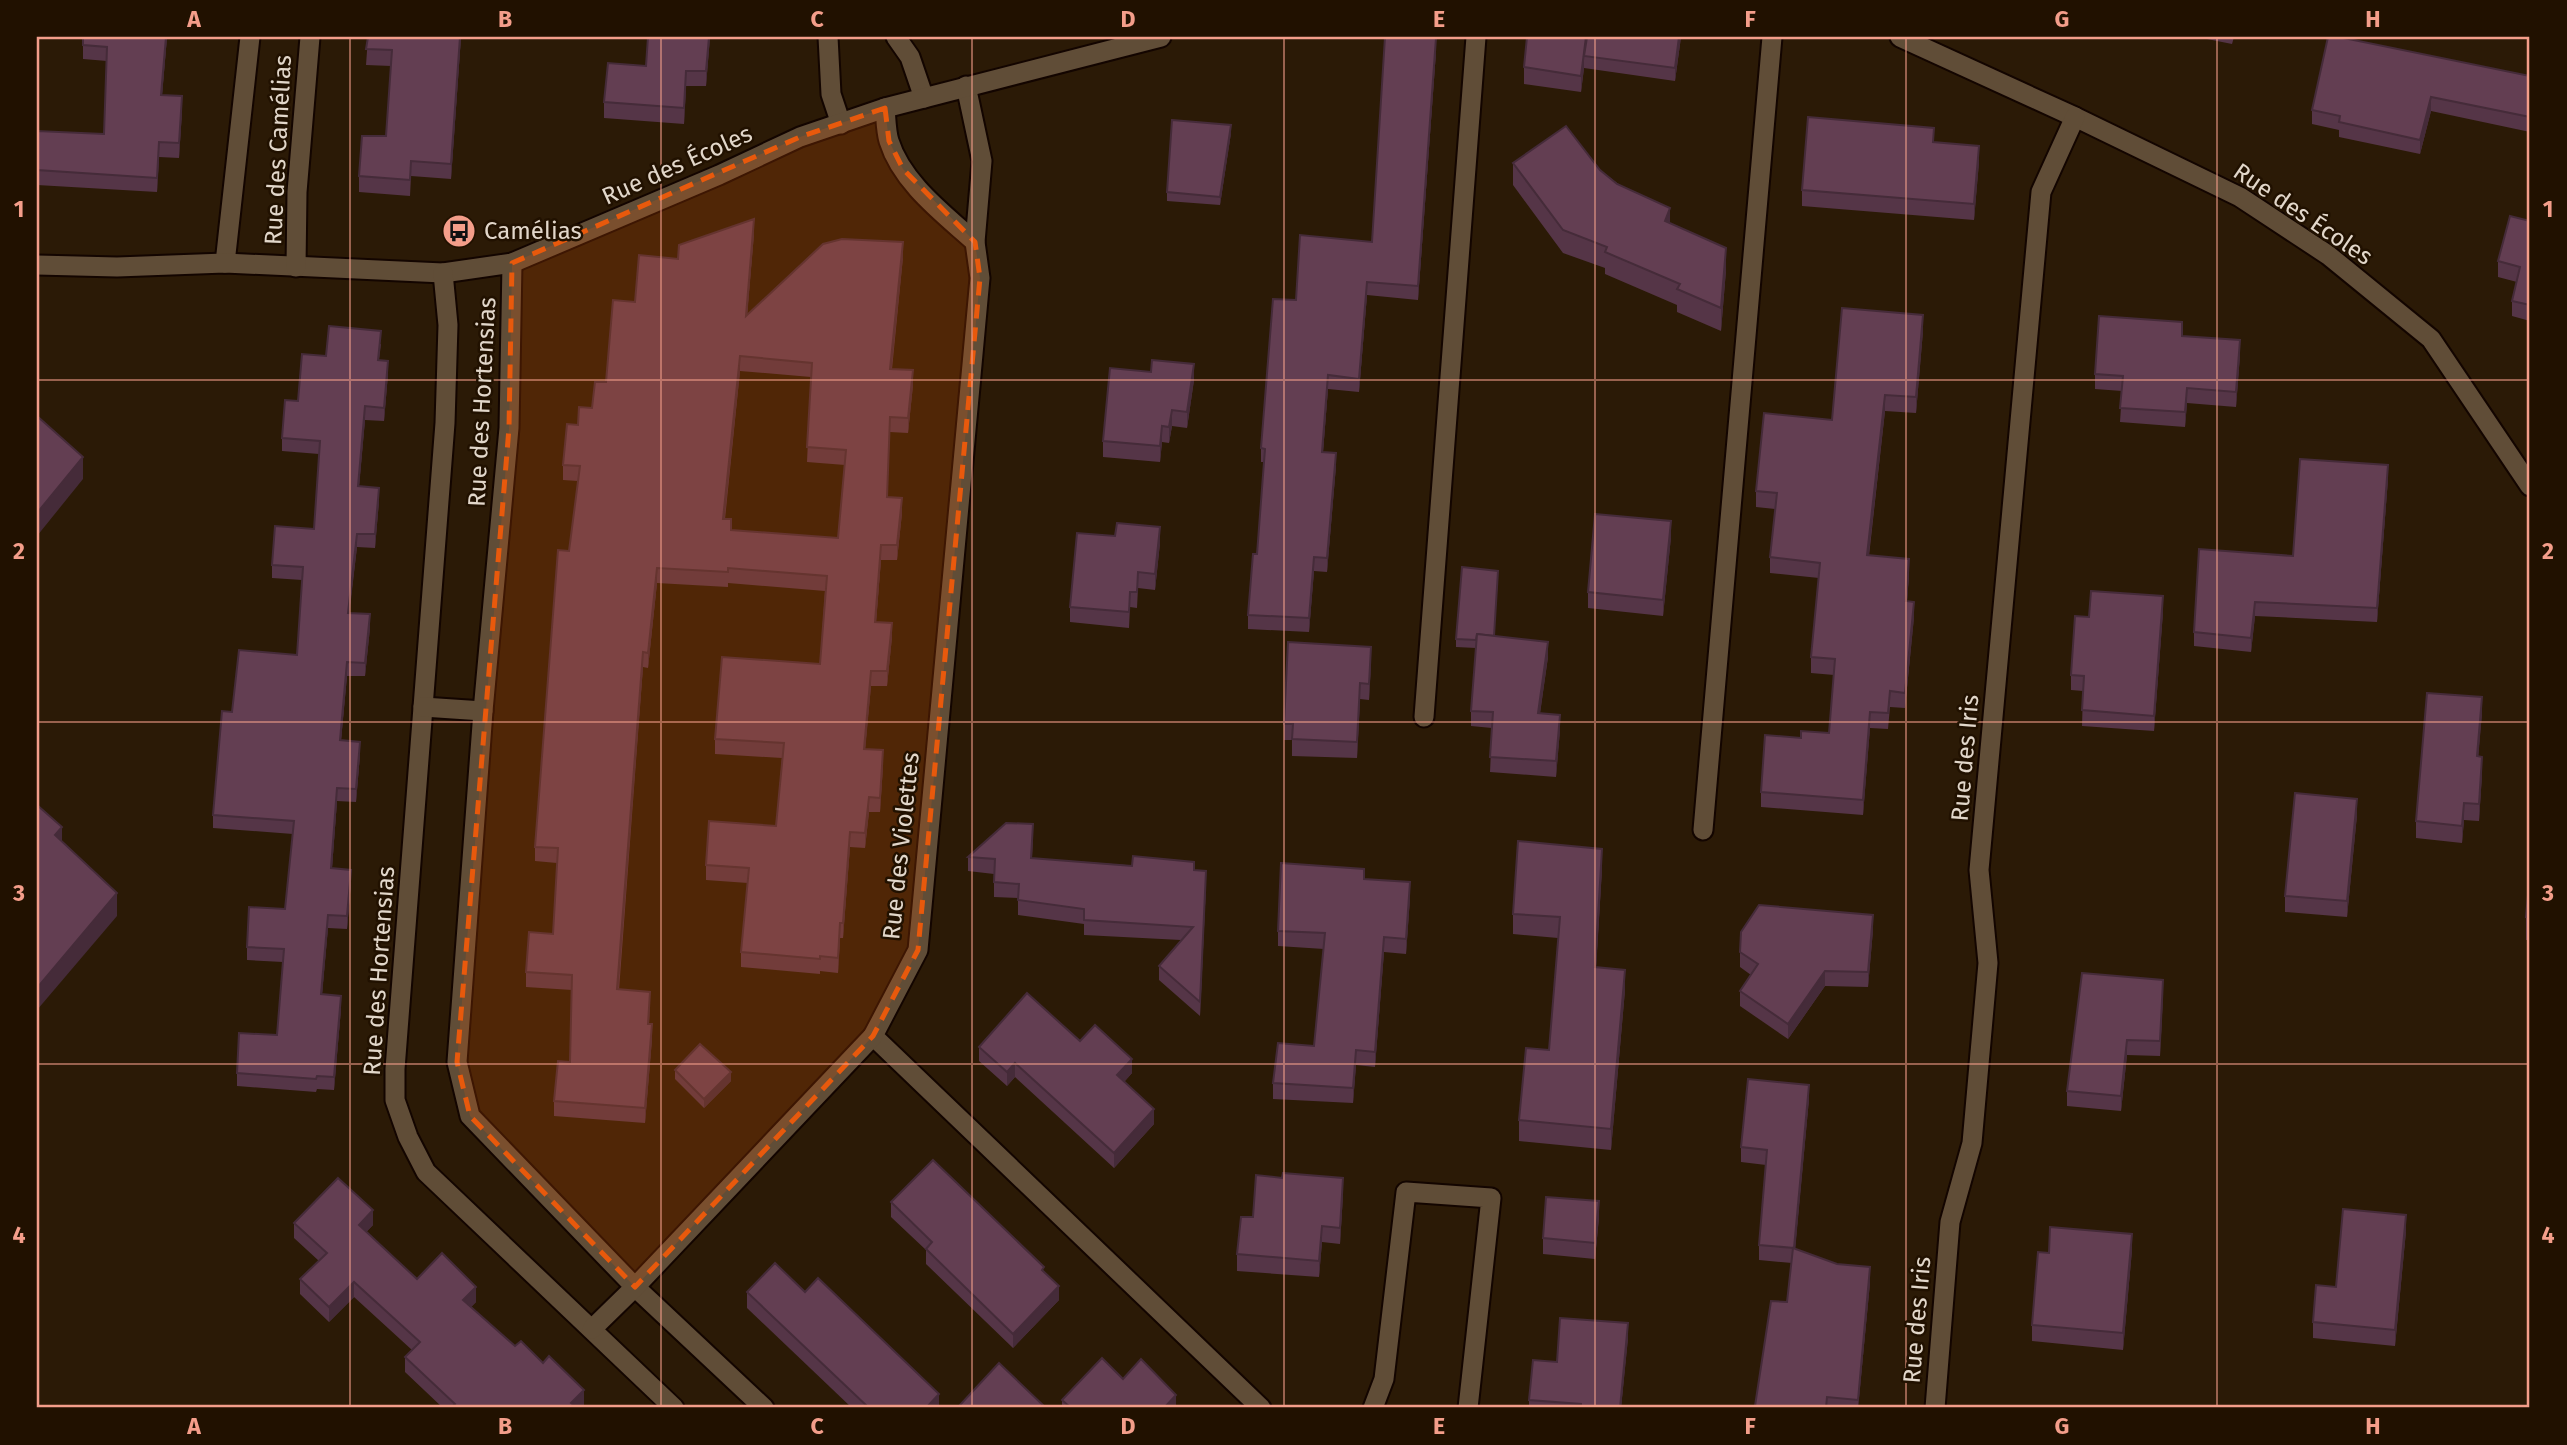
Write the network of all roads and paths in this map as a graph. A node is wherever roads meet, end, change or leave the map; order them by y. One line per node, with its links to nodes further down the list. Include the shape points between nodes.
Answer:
1 (250, 37): 16 (street, Rue des Camélias)
2 (310, 37): 18 (street, Rue des Camélias, via 297,192)
3 (828, 37): 13 (street, via 831,94)
4 (896, 37): 10 (street, via 910,57)
5 (1161, 37): 9 (street, Rue des Écoles)
6 (1476, 37): 23 (street)
7 (1772, 37): 24 (street)
8 (1900, 37): 12 (street, Rue des Écoles)
9 (965, 86): 10 (street, Rue des Écoles); 14 (street, Rue des Violettes, via 982,161)
10 (924, 98): 11 (street, Rue des Écoles)
11 (885, 108): 13 (street, Rue des Écoles); 14 (street, via 889,141 903,170)
12 (2075, 117): 20 (street, Rue des Écoles, via 2240,197 2328,255 2431,340); 33 (street, Rue des Iris, via 2041,192 1979,870 1988,963 1972,1143 1950,1222)
13 (841, 124): 15 (street, Rue des Écoles, via 800,137)
14 (975, 242): 25 (street, Rue des Violettes, via 980,278 918,950)
15 (512, 262): 19 (street, Rue des Écoles); 22 (street, Rue des Hortensias, via 509,428)
16 (225, 263): 17 (street, Rue des Écoles); 18 (street, Rue des Écoles)
17 (37, 265)
18 (296, 267): 19 (street, Rue des Écoles)
19 (443, 273): 21 (street, Rue des Hortensias, via 447,325 444,423)
20 (2530, 486)
21 (423, 707): 22 (street); 27 (street, Rue des Hortensias, via 396,1100 426,1172)
22 (483, 711): 26 (street, Rue des Hortensias, via 457,1062 470,1116)
23 (1424, 717)
24 (1703, 830)
25 (873, 1036): 26 (street); 30 (street)
26 (635, 1287): 27 (street); 29 (street, Rue des Hortensias)
27 (592, 1329): 28 (street, Rue des Hortensias)
28 (674, 1408)
29 (764, 1408)
30 (1261, 1408)
31 (1373, 1408): 32 (street, via 1384,1379 1406,1192 1490,1198)
32 (1468, 1408)
33 (1935, 1408)

